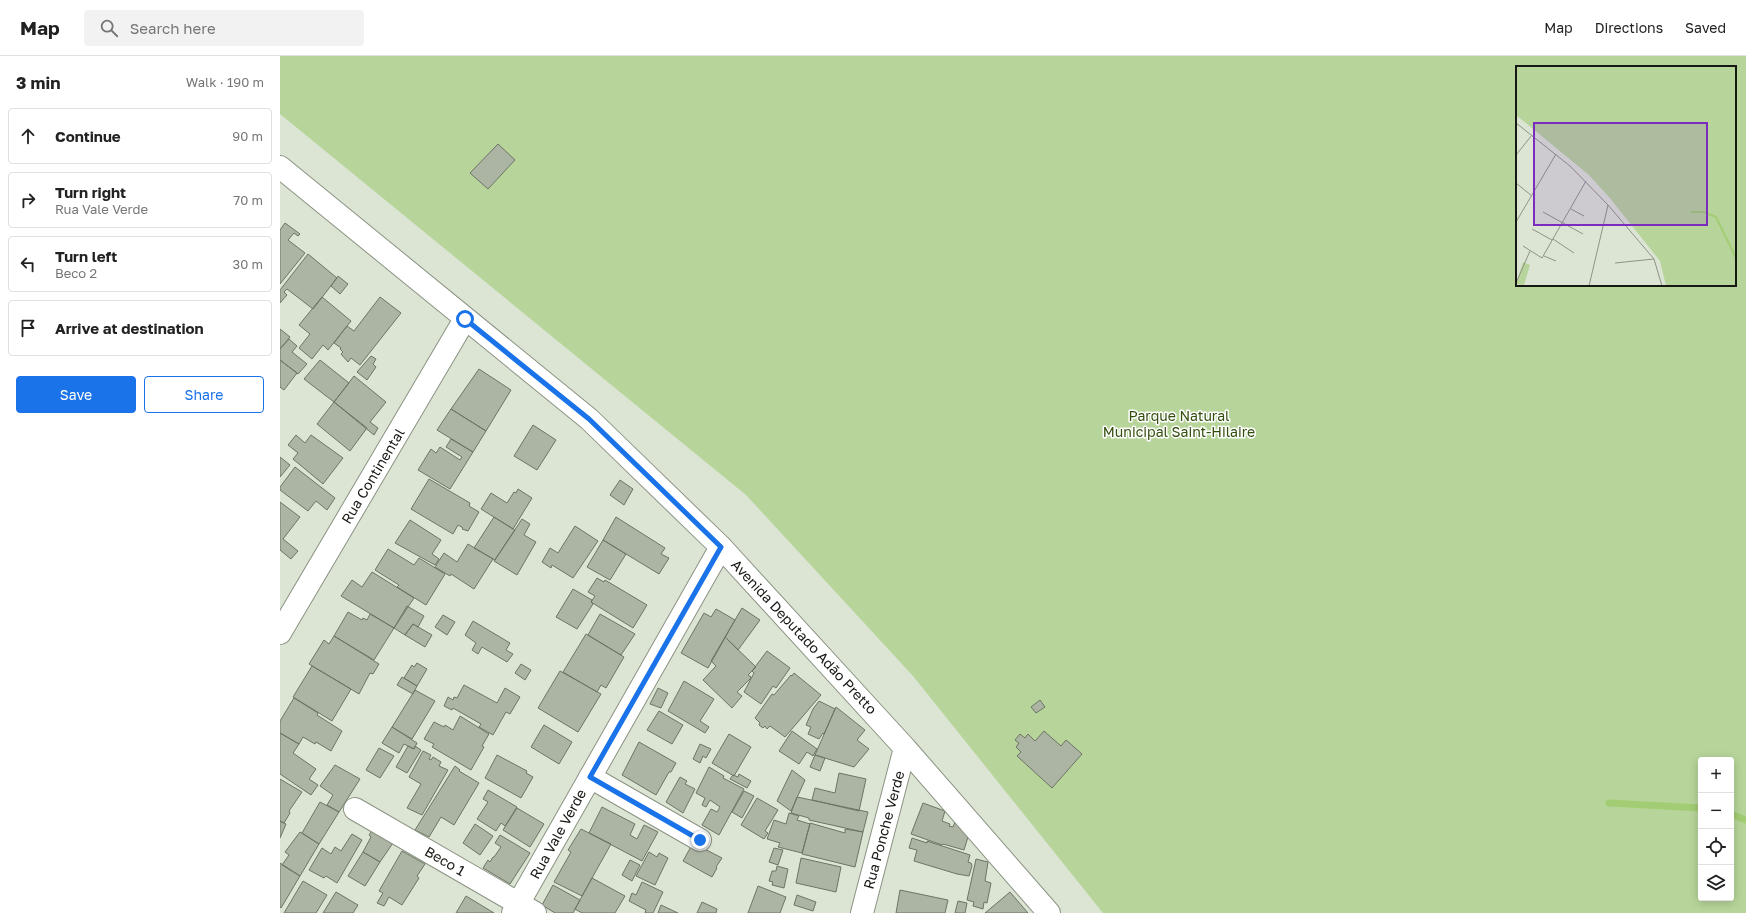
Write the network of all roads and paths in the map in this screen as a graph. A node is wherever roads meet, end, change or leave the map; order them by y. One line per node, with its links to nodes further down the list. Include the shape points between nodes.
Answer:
1 (280, 167): 2 (street, Avenida Deputado Adão Pretto)
2 (465, 319): 3 (street, Avenida Deputado Adão Pretto, via 589,419); 4 (street, Rua Continental)
3 (721, 547): 5 (street, Avenida Deputado Adão Pretto); 6 (street, Rua Vale Verde)
4 (280, 633)
5 (905, 748): 10 (street, Rua Ponche Verde); 11 (street, Avenida Deputado Adão Pretto)
6 (590, 777): 8 (street); 9 (street, Rua Vale Verde)
7 (355, 809): 9 (street, Beco 1)
8 (700, 840)
9 (522, 910)
10 (862, 913)
11 (1050, 913)

